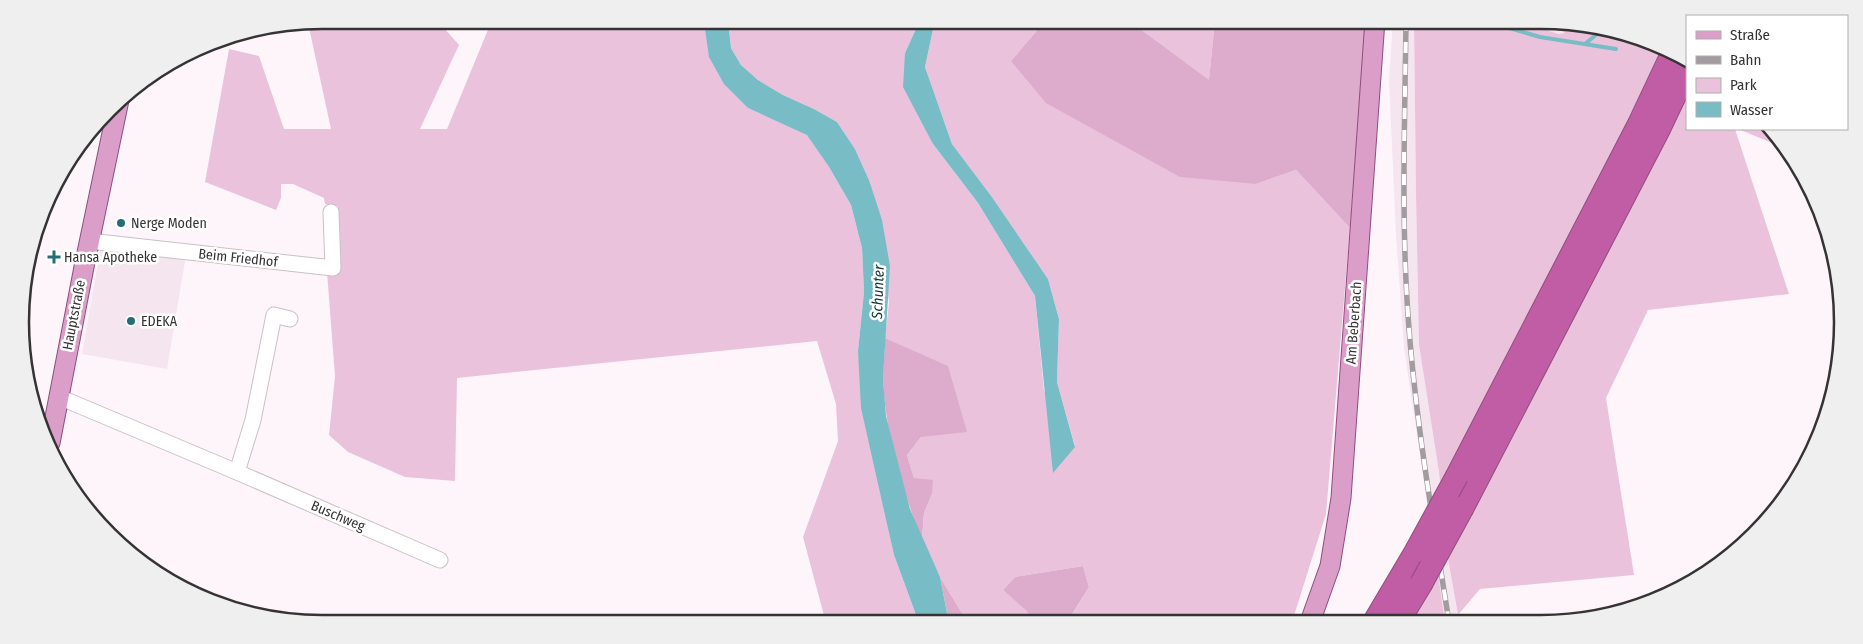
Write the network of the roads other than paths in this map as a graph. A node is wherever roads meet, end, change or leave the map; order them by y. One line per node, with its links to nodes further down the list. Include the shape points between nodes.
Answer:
1 (1374, 29): 12 (main road, Am Beberbach, via 1342,498 1330,566)
2 (1670, 58): 13 (highway, bridge, via 1457,476)
3 (1686, 72): 14 (highway, bridge, via 1463,507)
4 (116, 114): 6 (main road, Hauptstraße)
5 (331, 212): 6 (street, Beim Friedhof, via 333,268)
6 (89, 241): 8 (main road, Hauptstraße)
7 (290, 318): 10 (street, via 274,315 253,420)
8 (59, 397): 9 (main road, Hauptstraße); 10 (street, Buschweg)
9 (52, 435)
10 (237, 472): 11 (street, Buschweg)
11 (440, 560)
12 (1312, 615)
13 (1378, 615)
14 (1402, 615)

